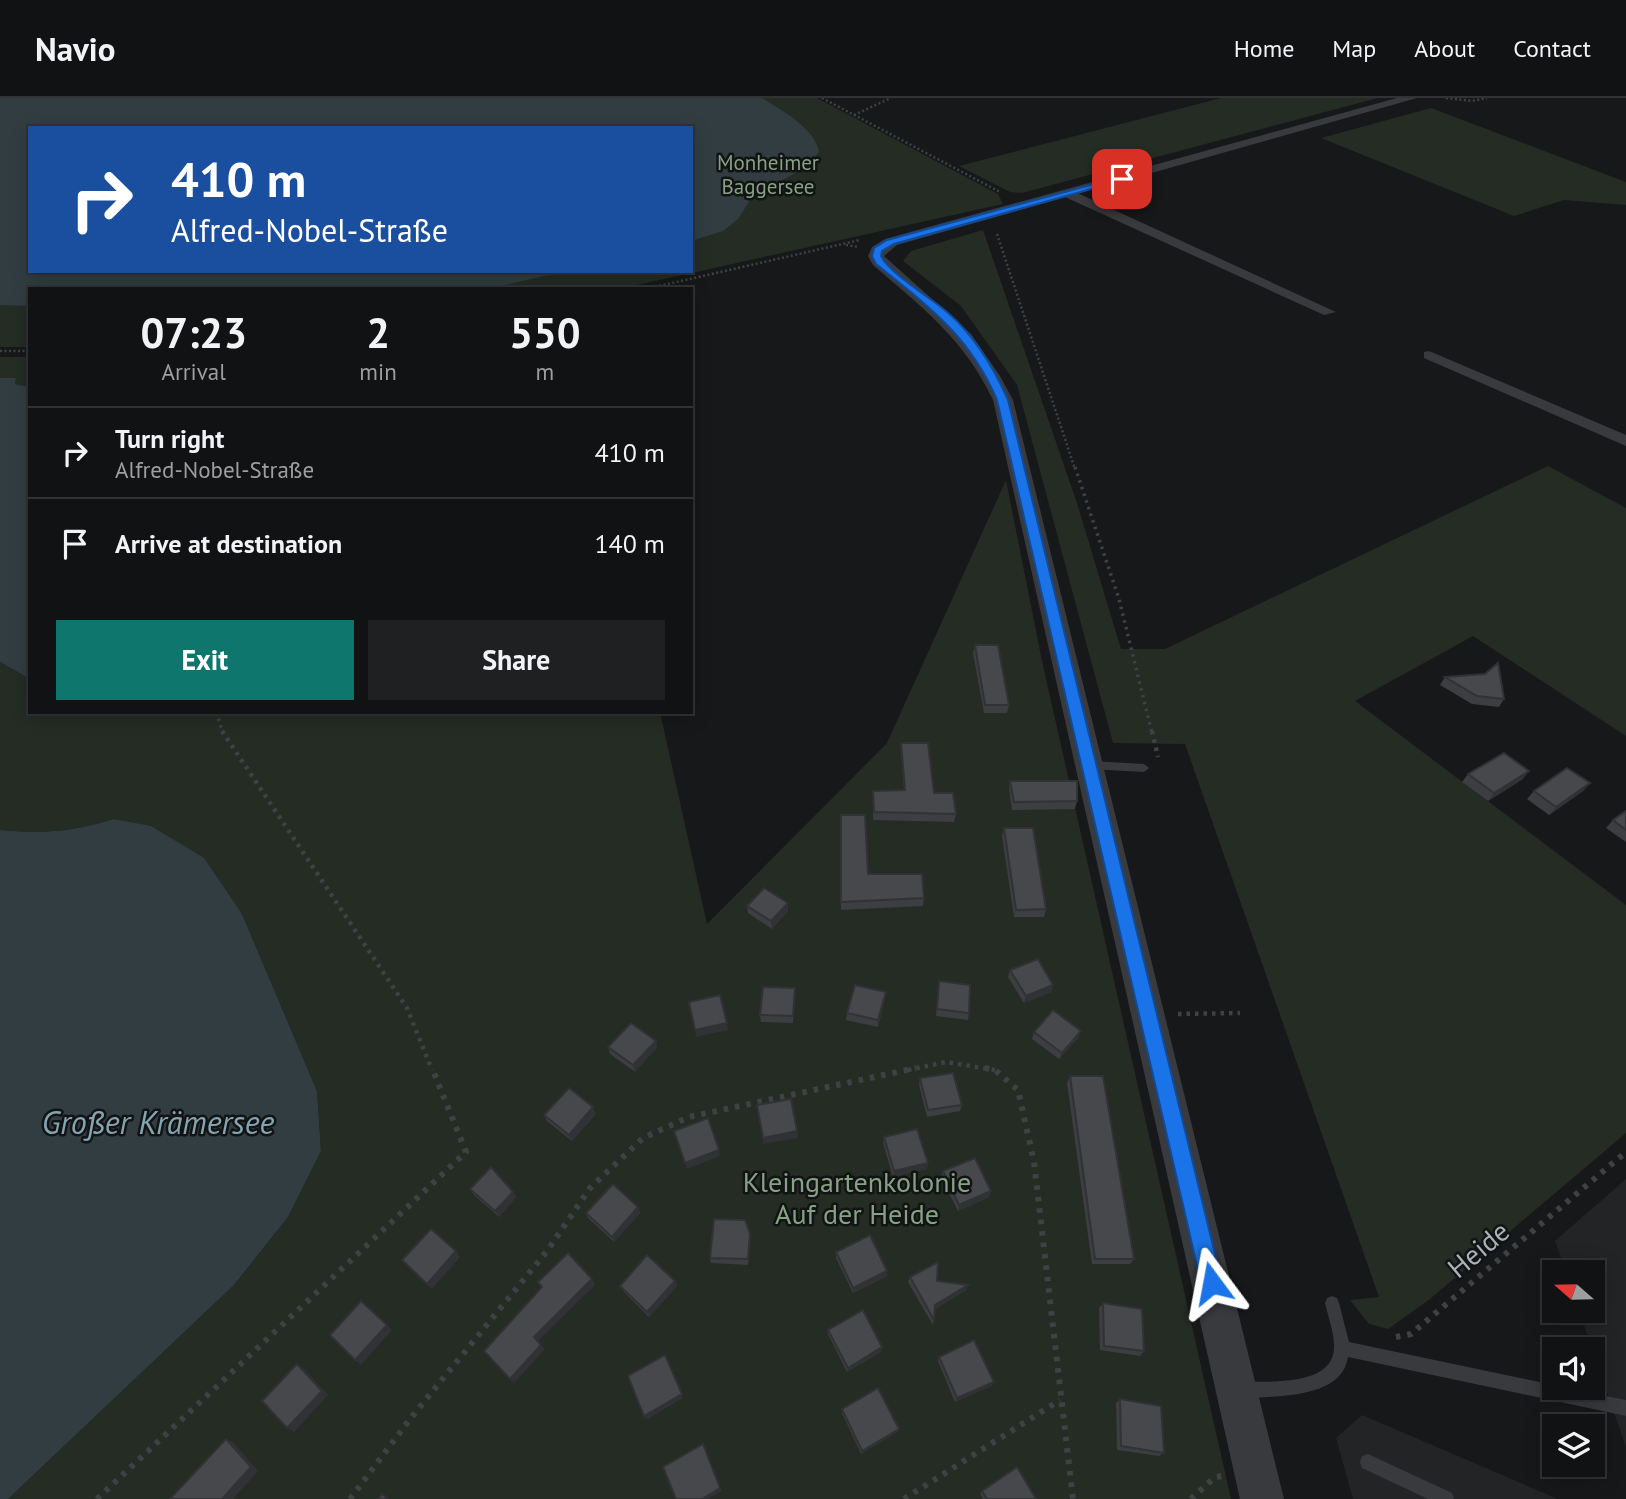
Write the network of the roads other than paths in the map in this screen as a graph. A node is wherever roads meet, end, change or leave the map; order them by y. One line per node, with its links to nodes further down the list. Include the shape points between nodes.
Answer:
1 (1411, 98): 2 (street)
2 (1069, 194): 3 (street); 6 (street, via 891,242 876,256 972,343 1003,400)
3 (1329, 312)
4 (1429, 355): 5 (street)
5 (1626, 441)
6 (1089, 765): 7 (lane); 10 (street)
7 (1144, 768)
8 (1332, 1303): 9 (lane)
9 (1343, 1348): 10 (lane, via 1337,1368 1306,1386); 11 (lane)
10 (1236, 1390): 13 (street)
11 (1626, 1408)
12 (1368, 1462): 14 (lane)
13 (1262, 1499)
14 (1446, 1499)

